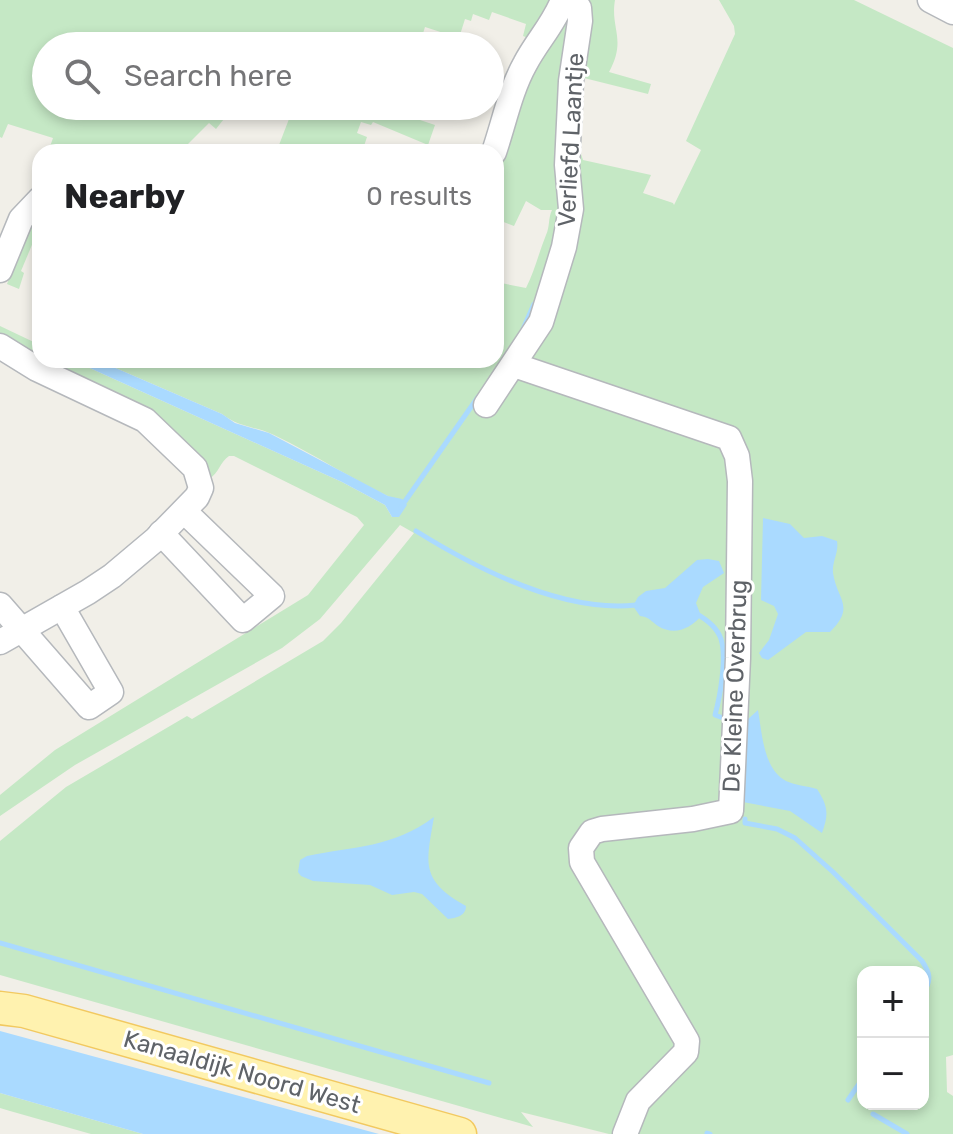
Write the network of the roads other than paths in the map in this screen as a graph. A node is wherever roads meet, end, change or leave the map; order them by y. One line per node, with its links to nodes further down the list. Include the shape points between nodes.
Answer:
1 (563, 0): 5 (street, via 519,75)
2 (573, 0): 10 (street, Verliefd Laantje, via 580,21 571,81 571,209 541,322)
3 (930, 0): 4 (street)
4 (953, 12)
5 (497, 144)
6 (32, 203): 7 (street)
7 (10, 214): 8 (street)
8 (0, 270)
9 (0, 346): 11 (street)
10 (514, 365): 13 (street, Verliefd Laantje); 22 (street, De Kleine Overbrug, via 729,438 737,456 738,643 731,811 602,829 592,832 581,848 582,862 687,1041 686,1052 638,1101)
11 (32, 366)
12 (35, 368): 14 (street, via 145,420 166,438 199,478 197,497)
13 (486, 405)
14 (184, 511): 15 (street); 15 (street, via 272,596 243,620)
15 (161, 533): 17 (street, via 112,576)
16 (0, 605): 18 (street)
17 (62, 607): 18 (street); 18 (street, via 111,692 89,707)
18 (23, 628): 19 (street)
19 (0, 642)
20 (8, 1006): 21 (main road, Kanaaldijk Noord West)
21 (460, 1134)
22 (625, 1134)

